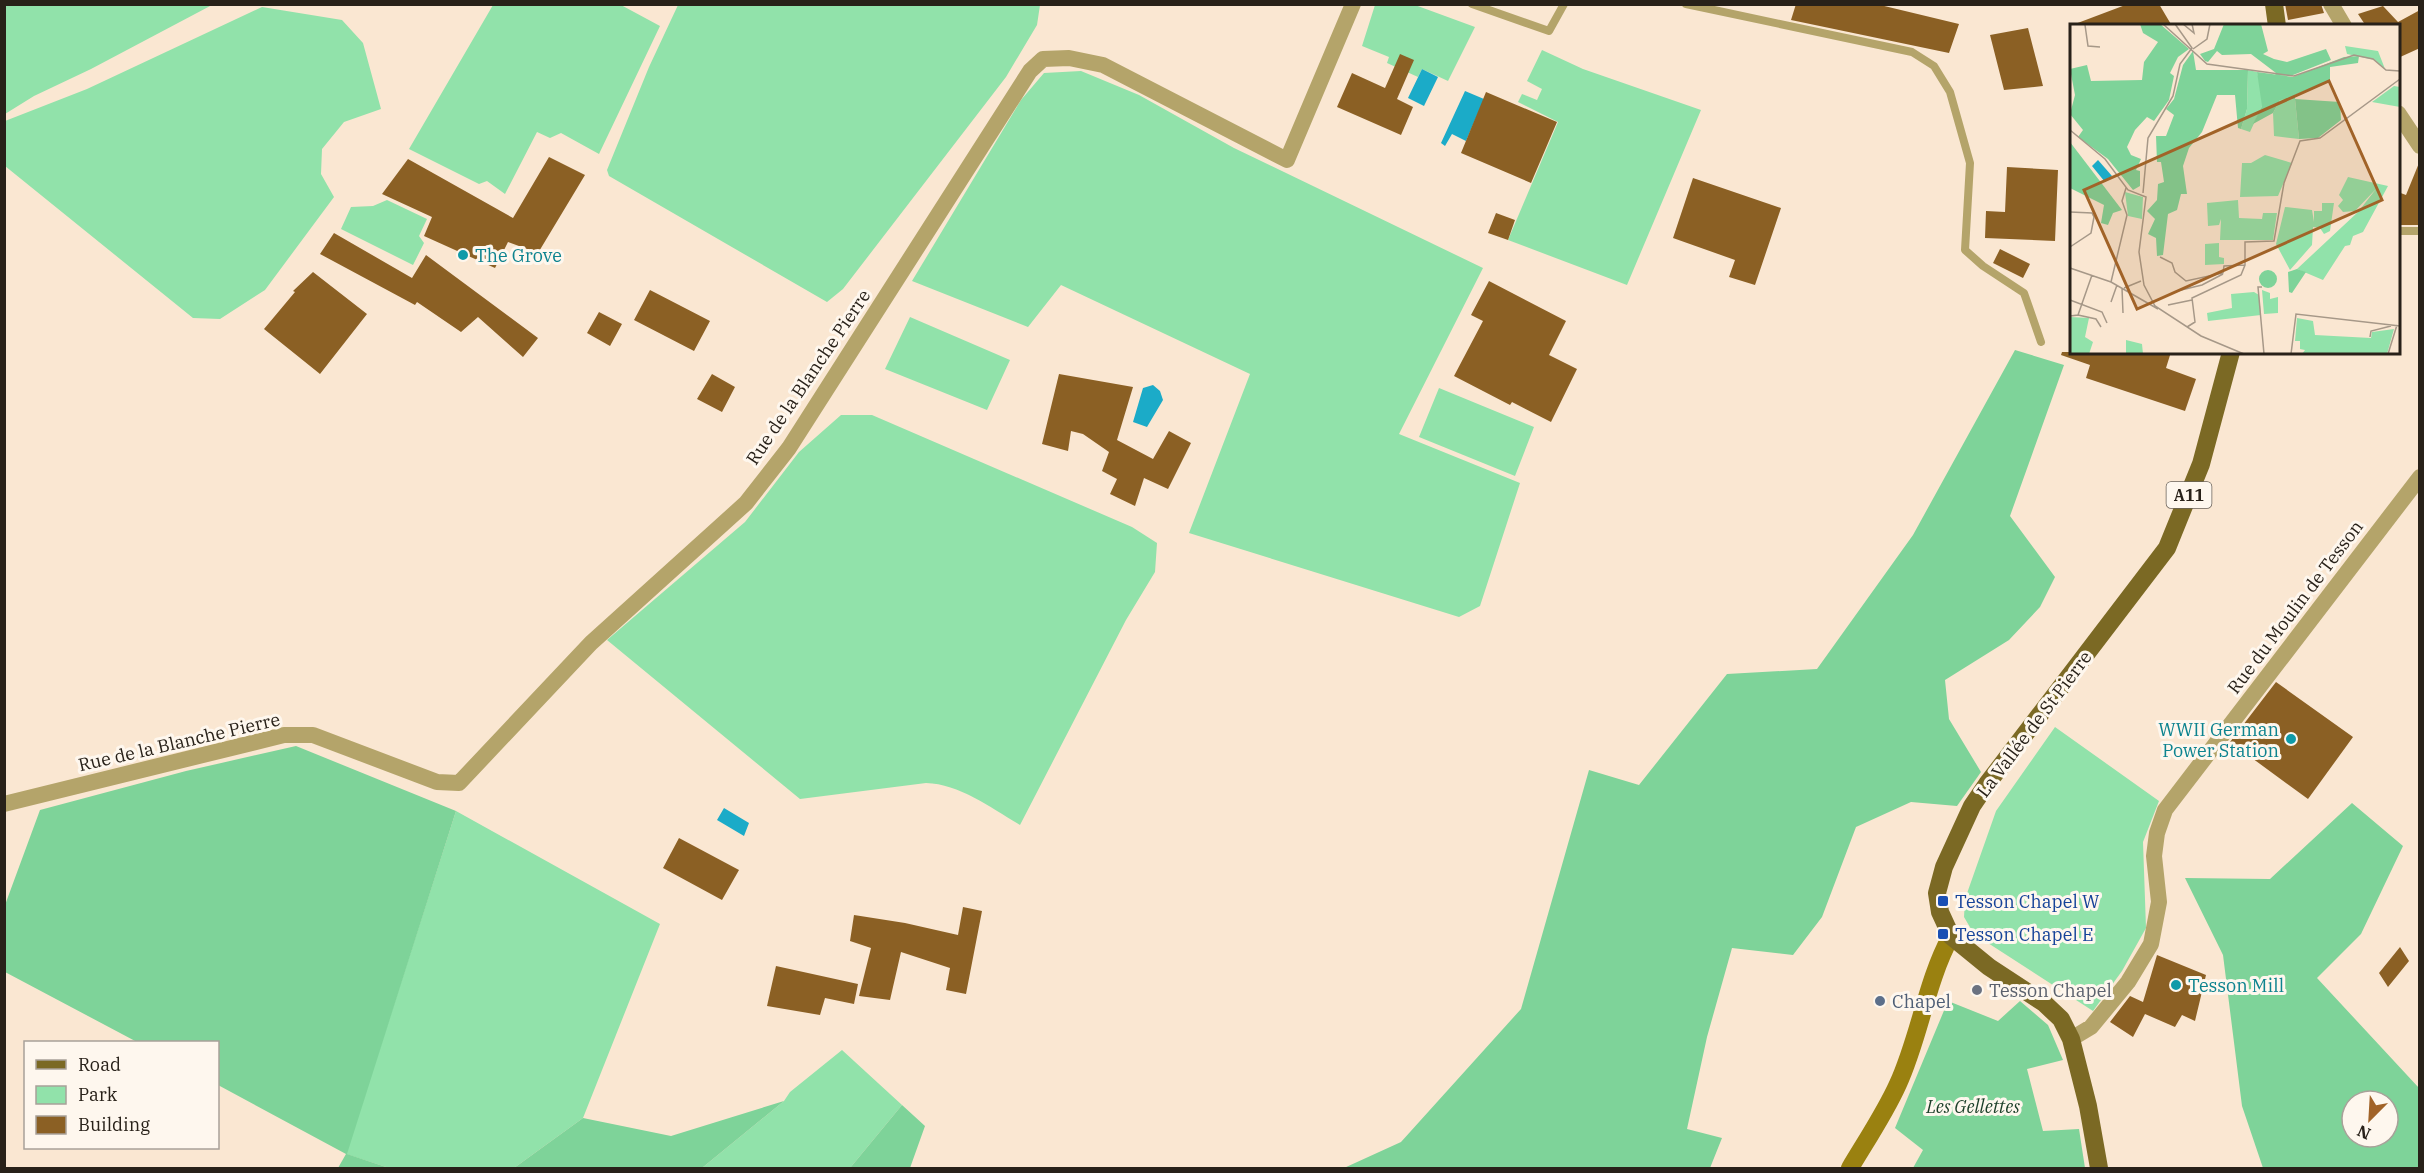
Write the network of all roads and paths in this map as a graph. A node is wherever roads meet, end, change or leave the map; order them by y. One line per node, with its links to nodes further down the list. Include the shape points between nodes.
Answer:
1 (1353, 4): 16 (street, Rue de la Blanche Pierre, via 1287,160 1103,65 1069,58 1043,59 1030,71 789,448 746,502 591,643 459,783 437,782 313,735 284,735)
2 (1472, 4): 3 (lane, via 1549,31)
3 (1564, 4)
4 (1686, 4): 13 (lane, via 1912,52 1934,66 1950,92 1970,163 1965,250 2024,292)
5 (2274, 4): 7 (main road)
6 (2331, 4): 8 (street)
7 (2277, 24)
8 (2343, 24)
9 (2400, 116): 10 (street)
10 (2420, 146)
11 (2400, 231): 12 (lane)
12 (2420, 231)
13 (2041, 342)
14 (2230, 354): 17 (main road, La Vallée de St Pierre / A11, via 2201,464 2167,548 1972,806 1944,867 1937,893 1940,912)
15 (2420, 477): 18 (street, Rue du Moulin de Tesson, via 2165,810 2154,856 2159,902 2151,944 2128,982 2091,1027)
16 (4, 804)
17 (1951, 936): 18 (main road, La Vallée de St Pierre / A11, via 2053,1011); 19 (main road, via 1939,958 1898,1085)
18 (2071, 1040): 20 (main road, La Vallée de St Pierre / A11)
19 (1850, 1168)
20 (2099, 1168)

